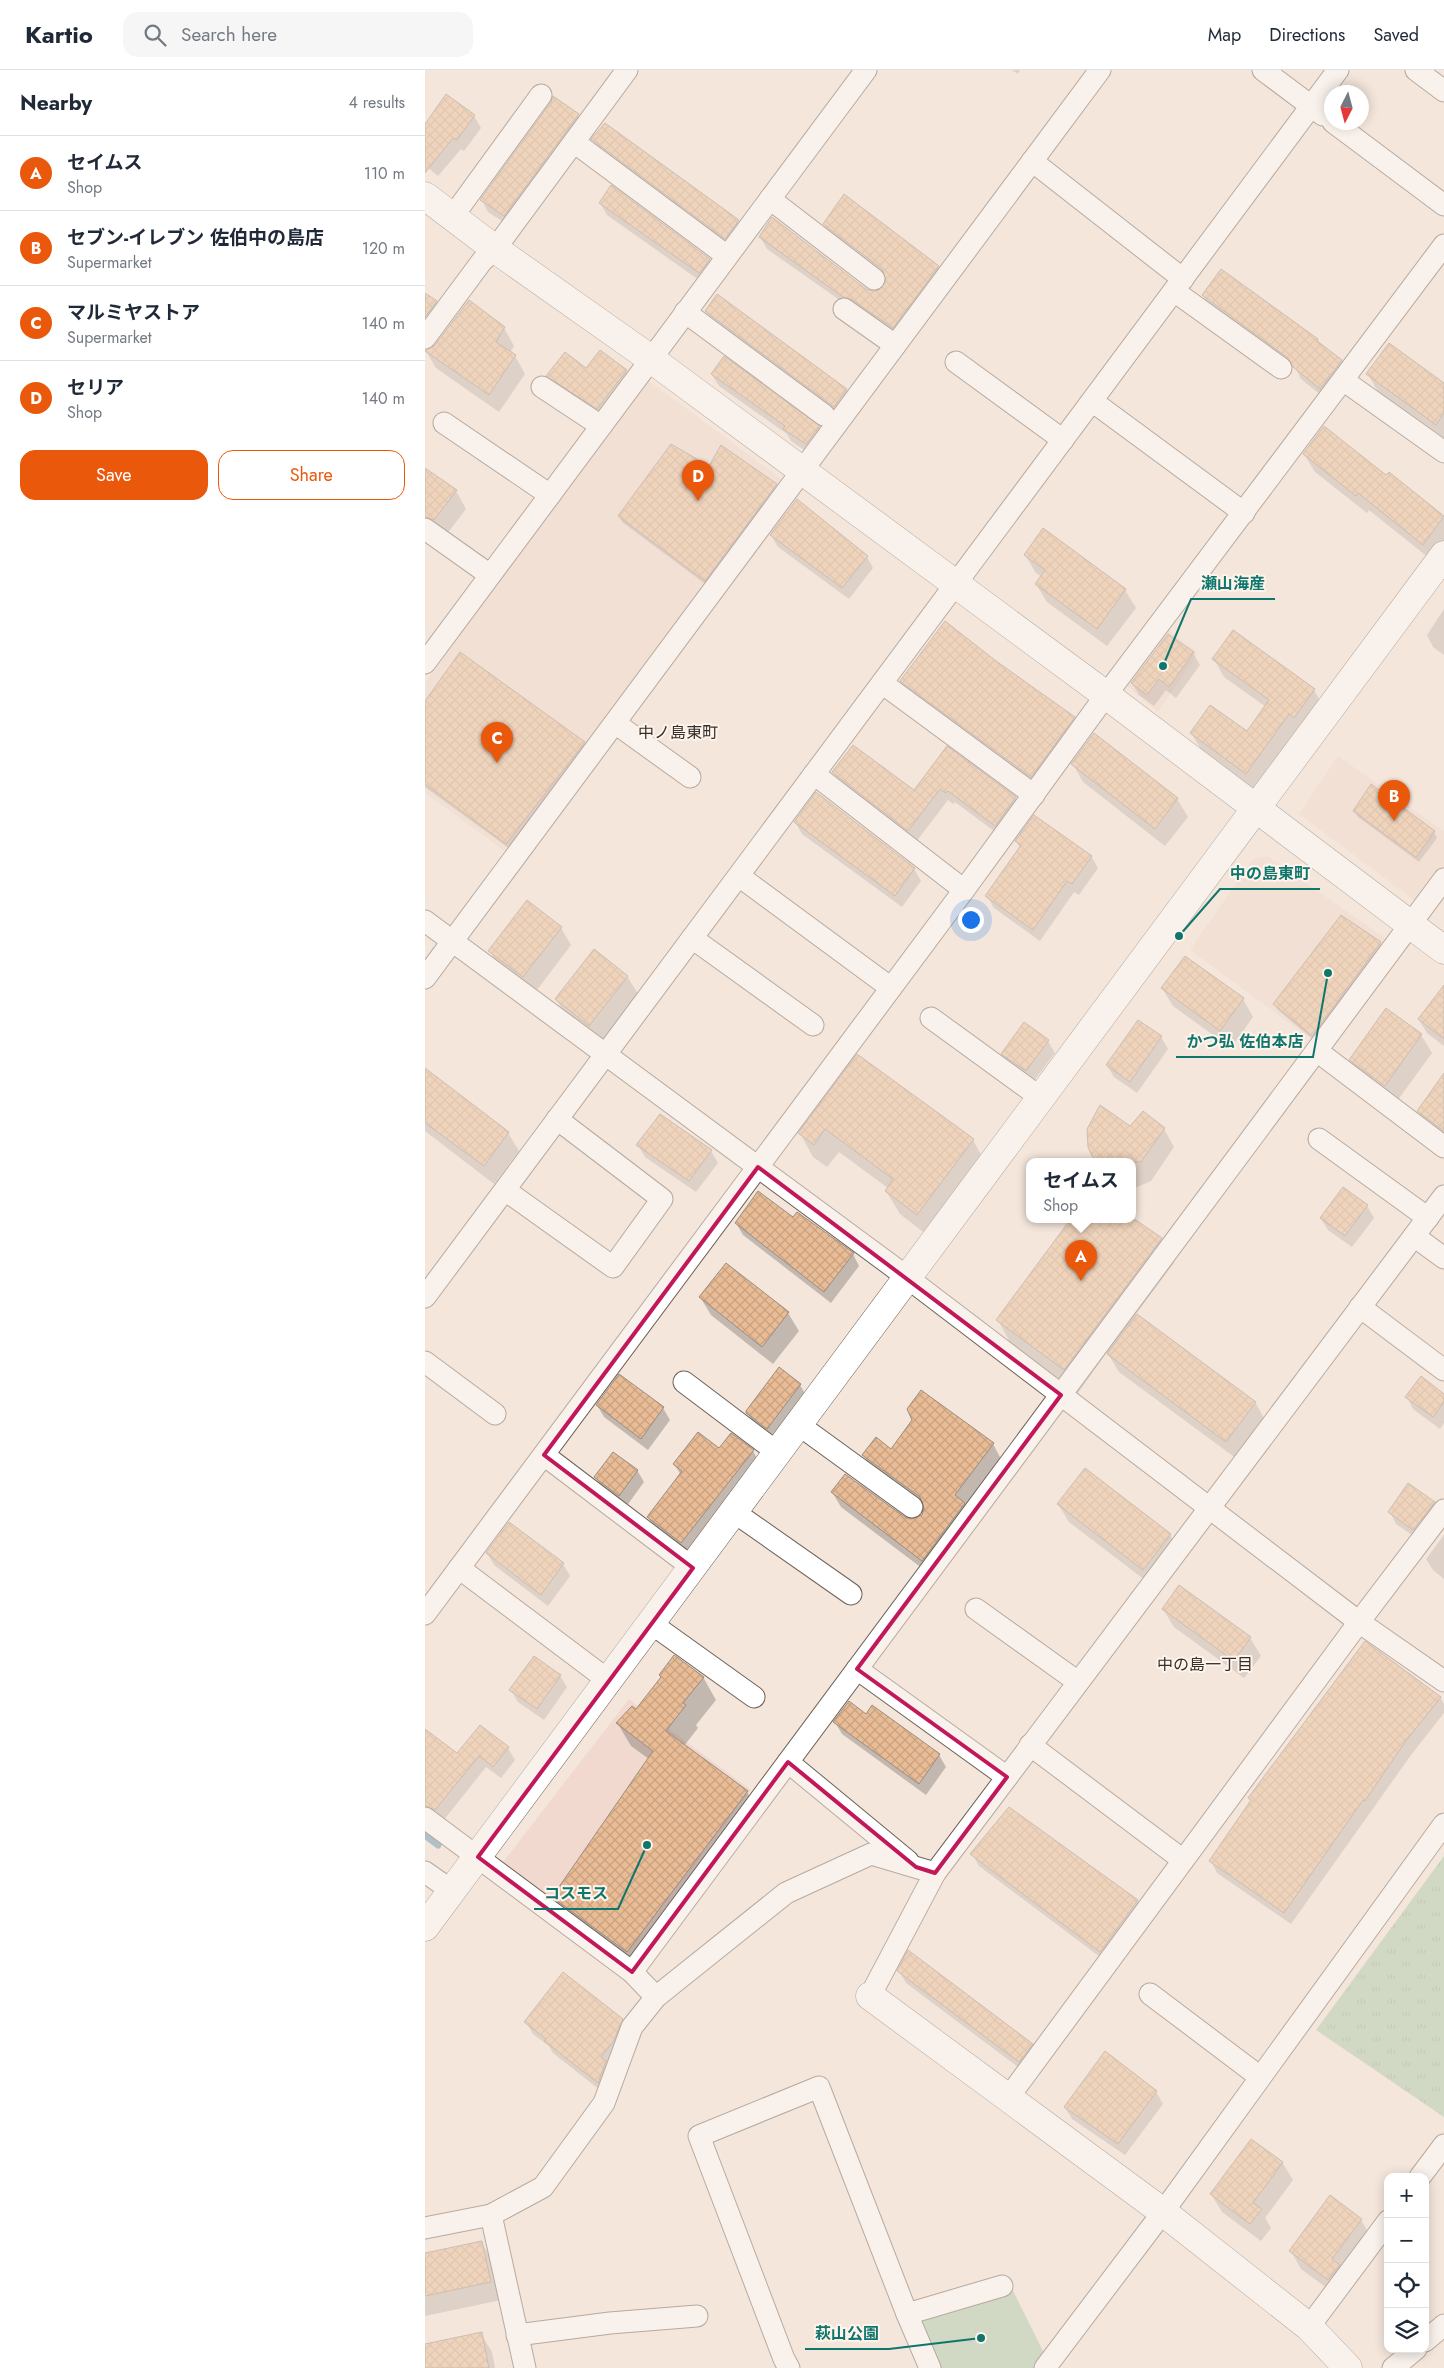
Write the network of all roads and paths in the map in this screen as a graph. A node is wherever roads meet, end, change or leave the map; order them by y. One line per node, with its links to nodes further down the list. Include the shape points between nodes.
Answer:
1 (627, 70): 12 (street)
2 (866, 70): 15 (street)
3 (1100, 70): 13 (street)
4 (1263, 70): 9 (street)
5 (1338, 70): 9 (street)
6 (1416, 70): 7 (street)
7 (1444, 92)
8 (541, 95): 17 (street)
9 (1311, 106): 10 (street); 22 (street)
10 (1324, 116)
11 (1343, 130): 16 (street)
12 (574, 142): 19 (street); 20 (street)
13 (1032, 161): 22 (street); 26 (street)
14 (425, 196): 17 (street)
15 (770, 199): 20 (street); 21 (street)
16 (1444, 205)
17 (453, 216): 19 (street)
18 (1444, 245): 30 (street)
19 (495, 249): 25 (street, via 482,260); 27 (street)
20 (727, 256): 24 (street)
21 (874, 279)
22 (1178, 285): 29 (street); 32 (street)
23 (844, 309): 26 (street)
24 (685, 312): 27 (street); 33 (street)
25 (425, 338)
26 (895, 345): 38 (street)
27 (651, 359): 35 (street); 38 (street)
28 (956, 362): 36 (street)
29 (1281, 368)
30 (1343, 380): 37 (street); 40 (street)
31 (542, 387): 35 (street)
32 (1092, 401): 36 (street); 40 (street)
33 (824, 415)
34 (444, 422): 39 (street)
35 (601, 426): 39 (street)
36 (1063, 440): 44 (street)
37 (1444, 452)
38 (802, 471): 44 (street); 48 (street)
39 (550, 495): 43 (street)
40 (1245, 513): 47 (street)
41 (425, 529): 43 (street)
42 (1444, 555): 52 (street)
43 (490, 575): 45 (street)
44 (955, 585): 46 (street); 47 (street)
45 (426, 660)
46 (882, 683): 49 (street); 51 (street)
47 (1106, 696): 51 (street); 52 (street)
48 (615, 723): 50 (street); 59 (street)
49 (814, 774): 53 (street); 55 (street)
50 (690, 777)
51 (1034, 795): 55 (street)
52 (1255, 810): 57 (street); 67 (street)
53 (739, 876): 58 (street); 62 (street)
54 (1444, 879): 57 (street)
55 (964, 890): 62 (street)
56 (425, 921): 59 (street)
57 (1410, 925): 60 (street); 65 (street)
58 (692, 938): 64 (street); 66 (street)
59 (453, 941): 61 (street); 66 (street)
60 (1444, 950)
61 (425, 978)
62 (891, 988): 71 (street)
63 (931, 1018): 67 (street)
64 (813, 1025)
65 (1317, 1051): 70 (street); 83 (street)
66 (606, 1055): 68 (street); 71 (street)
67 (1041, 1098): 77 (street)
68 (557, 1119): 72 (street); 72 (street, via 662,1199 613,1267)
69 (1319, 1139): 74 (street)
70 (1444, 1146)
71 (758, 1167): 77 (street); 87 (street)
72 (505, 1190): 78 (street)
73 (1444, 1196): 74 (street)
74 (1427, 1218): 75 (street)
75 (1414, 1236): 76 (street); 79 (street)
76 (1444, 1258)
77 (907, 1278): 83 (street); 85 (street)
78 (425, 1297)
79 (1360, 1307): 81 (street); 89 (street)
80 (425, 1362): 84 (street)
81 (1444, 1370)
82 (684, 1382): 86 (street)
83 (1061, 1395): 89 (street); 99 (street)
84 (495, 1414)
85 (799, 1425): 86 (street); 88 (street)
86 (778, 1453): 91 (street)
87 (544, 1454): 92 (street); 93 (street)
88 (913, 1507)
89 (1209, 1508): 97 (street); 102 (street)
90 (1444, 1510): 97 (street)
91 (735, 1512): 93 (street); 94 (street)
92 (459, 1568): 96 (street); 100 (street)
93 (693, 1568): 98 (street)
94 (851, 1594)
95 (976, 1609): 102 (street)
96 (425, 1614)
97 (1359, 1622): 101 (street); 110 (street)
98 (652, 1624): 100 (street); 103 (street)
99 (857, 1670): 105 (street); 106 (street)
100 (609, 1681): 109 (street)
101 (1444, 1681)
102 (1078, 1682): 104 (street)
103 (754, 1697)
104 (1030, 1745): 106 (street); 110 (street)
105 (788, 1762): 111 (street); 115 (street)
106 (1007, 1777): 111 (street)
107 (425, 1818): 109 (street)
108 (1444, 1824): 119 (street)
109 (478, 1858): 113 (street); 115 (street)
110 (1183, 1860): 120 (street)
111 (925, 1870): 117 (street); 118 (street, via 871,1854 787,1893)
112 (425, 1872): 113 (street)
113 (452, 1891): 114 (street)
114 (425, 1926)
115 (632, 1972): 118 (street)
116 (1150, 1994): 119 (street)
117 (870, 1996): 120 (street)
118 (656, 1997): 124 (street, via 631,2026 604,2103 543,2187)
119 (1261, 2077): 123 (street)
120 (1008, 2098): 123 (street)
121 (1444, 2145): 122 (street)
122 (1423, 2173)
123 (1163, 2212): 131 (street); 138 (street)
124 (491, 2215): 126 (street); 132 (street)
125 (1384, 2225): 131 (street)
126 (425, 2228)
127 (1002, 2286): 128 (street)
128 (907, 2314): 136 (street, via 819,2087 699,2136); 137 (street)
129 (697, 2316): 132 (street)
130 (1444, 2325): 133 (street)
131 (1309, 2327): 139 (street)
132 (517, 2334): 135 (street)
133 (1429, 2338)
134 (1411, 2353): 140 (street)
135 (525, 2368)
136 (789, 2368)
137 (930, 2368)
138 (1045, 2368)
139 (1348, 2368)
140 (1393, 2368)

